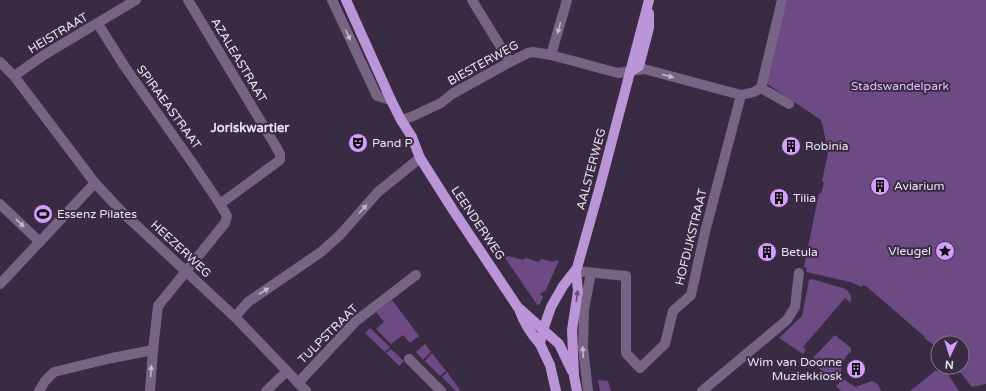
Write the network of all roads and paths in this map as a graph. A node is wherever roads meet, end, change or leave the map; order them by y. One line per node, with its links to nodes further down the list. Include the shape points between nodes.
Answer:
1 (136, 0): 9 (street, HEISTRAAT)
2 (188, 0): 23 (street, AZALEASTRAAT, via 280,154 280,160)
3 (332, 0): 17 (street, one-way to 17, via 377,96)
4 (346, 0): 17 (main road, LEENDERWEG)
5 (472, 0): 12 (street)
6 (567, 0): 10 (street, one-way to 10)
7 (782, 0): 15 (street)
8 (649, 2): 13 (main road, AALSTERWEG, via 649,28 641,61 639,66)
9 (98, 24): 14 (street, HEISTRAAT, via 44,55); 23 (street, SPIRAEASTRAAT)
10 (551, 55): 12 (street, BIESTERWEG, via 533,52); 13 (street, BIESTERWEG, via 618,73)
11 (0, 62): 14 (street, HEEZERWEG)
12 (510, 62): 19 (street, BIESTERWEG)
13 (630, 72): 16 (street, BIESTERWEG, one-way to 16, via 644,69); 25 (main road, AALSTERWEG)
14 (14, 76): 21 (street, HEEZERWEG)
15 (761, 88): 16 (street); 18 (street)
16 (741, 95): 27 (street, HOFDIJKSTRAAT, via 690,295 673,311 665,344 640,368 626,352 626,276)
17 (391, 100): 19 (main road, LEENDERWEG)
18 (789, 104)
19 (403, 124): 20 (main road, LEENDERWEG, via 410,146)
20 (419, 154): 31 (main road, LEENDERWEG); 32 (street, one-way to 20, via 248,302 321,252)
21 (96, 183): 24 (street); 26 (street, HEEZERWEG, via 122,212)
22 (0, 204): 24 (street, one-way to 24)
23 (220, 204): 26 (street, SPIRAEASTRAAT, via 227,216 225,223)
24 (40, 242): 30 (street)
25 (576, 271): 27 (street); 33 (main road, AALSTERWEG, via 551,307); 38 (main road, AALSTERWEG, one-way to 25, via 572,330 578,291)
26 (186, 272): 32 (street, HEEZERWEG); 35 (street, SPIRAEASTRAAT, via 158,306)
27 (591, 273): 47 (street, one-way to 27, via 583,348 584,310)
28 (799, 273): 48 (street, via 795,307 787,320)
29 (416, 275): 39 (street, TULPSTRAAT, via 356,321)
30 (0, 284)
31 (519, 309): 33 (main road, LEENDERWEG); 34 (main road, LEENDERWEG, via 525,325)
32 (235, 317): 37 (street, HEEZERWEG)
33 (543, 330): 34 (main road, AALSTERWEG); 38 (main road, LEENDERWEG, via 559,344)
34 (540, 344): 45 (main road, LEENDERWEG, via 550,365)
35 (153, 350): 40 (street, via 54,372); 41 (street, SPIRAEASTRAAT, one-way to 35)
36 (409, 359): 44 (street)
37 (286, 371): 39 (street, HEEZERWEG); 42 (street)
38 (574, 376): 46 (main road)
39 (298, 383): 43 (street, HEEZERWEG)
40 (39, 391)
41 (150, 391)
42 (266, 391)
43 (306, 391)
44 (441, 391)
45 (556, 391)
46 (577, 391)
47 (588, 391)
48 (702, 391)

